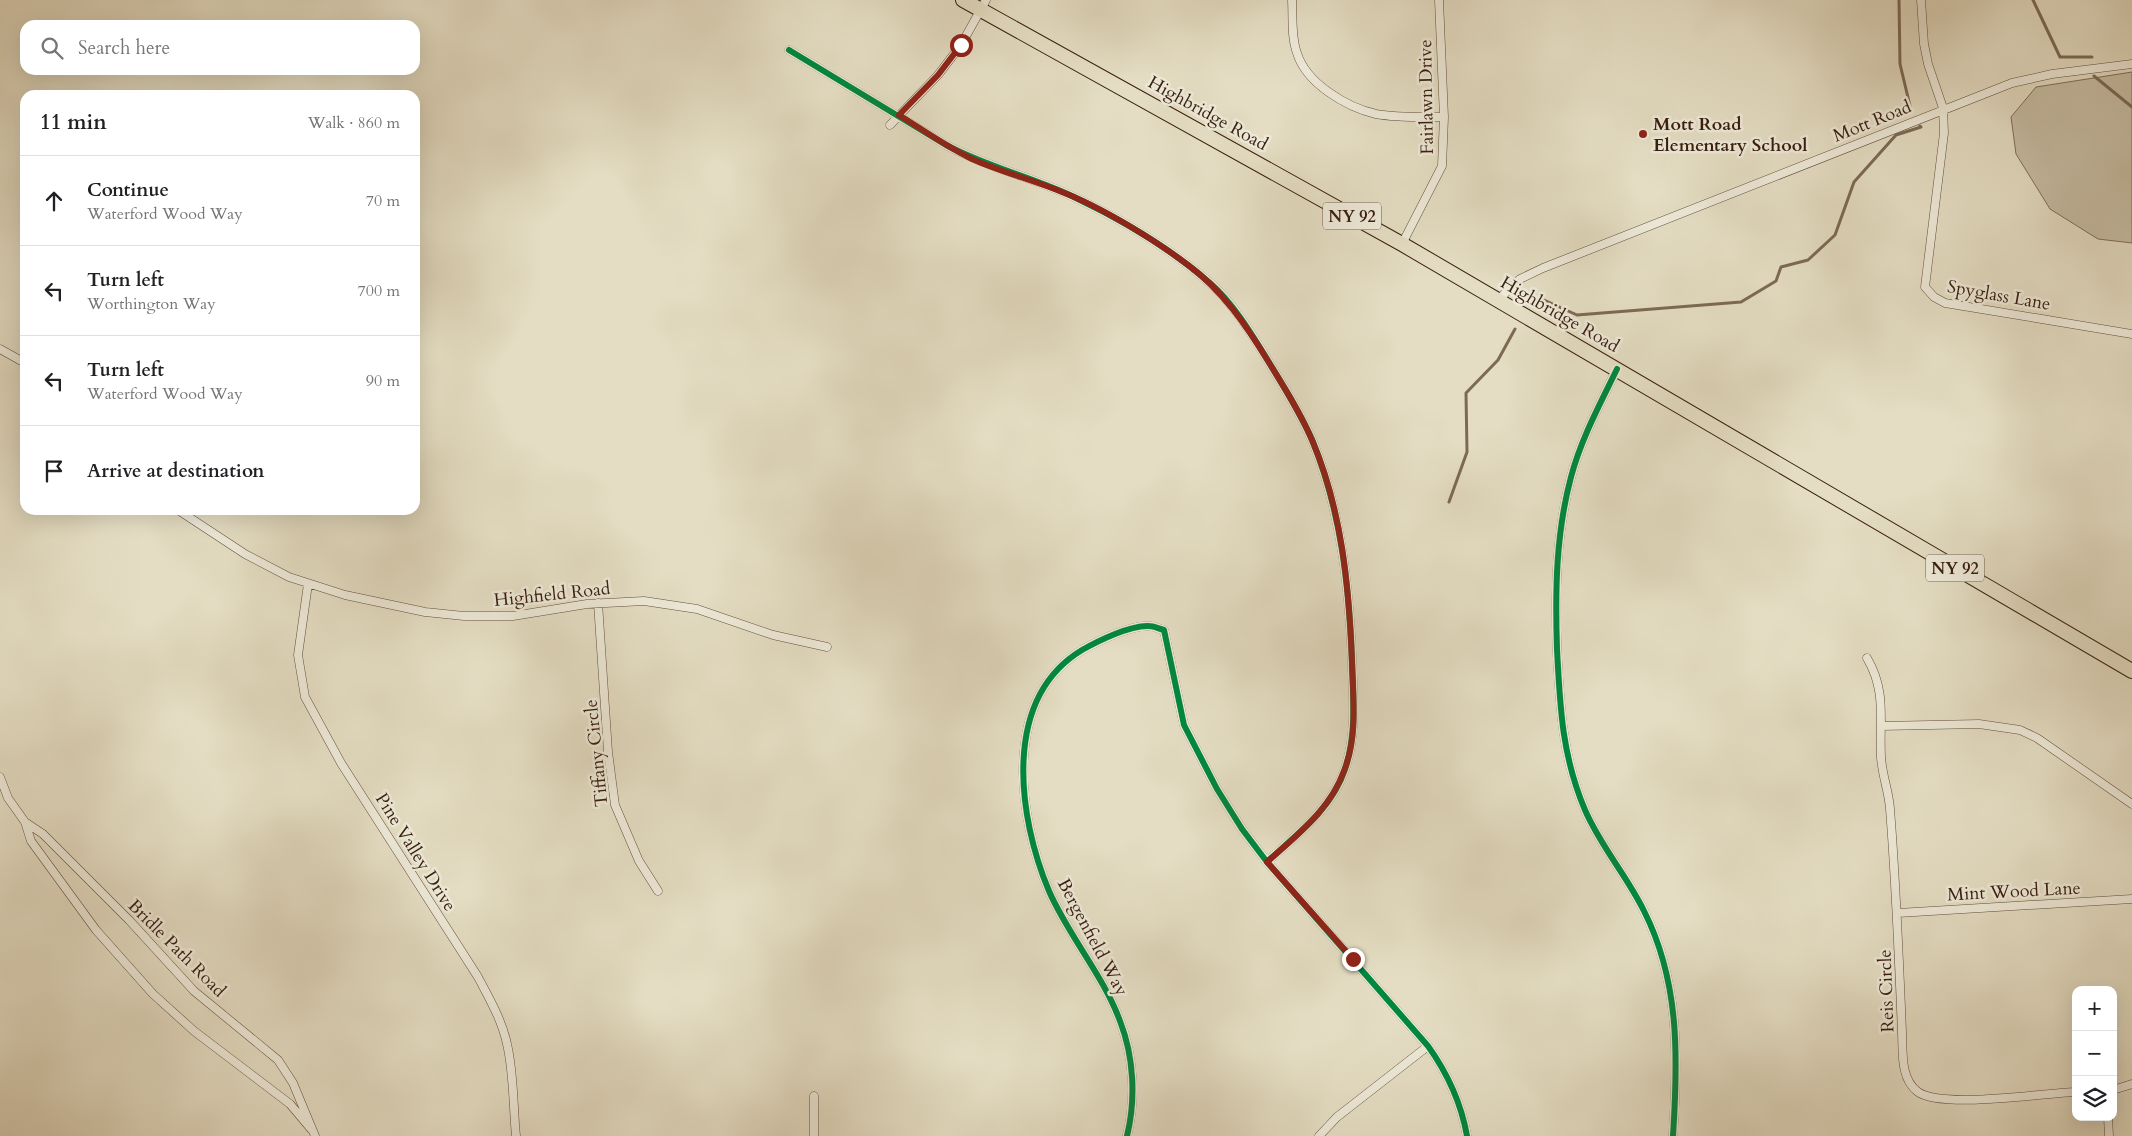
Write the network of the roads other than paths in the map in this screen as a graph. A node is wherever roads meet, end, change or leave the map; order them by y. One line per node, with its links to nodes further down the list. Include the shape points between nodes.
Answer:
1 (963, 0): 5 (highway, Highbridge Road / NY 92)
2 (1292, 0): 10 (street, via 1296,53 1316,82 1374,113)
3 (1439, 0): 10 (street, Fairlawn Drive)
4 (1921, 0): 8 (street, Spyglass Lane, via 1928,64)
5 (983, 5): 9 (street, via 961,45 938,75); 12 (highway, Highbridge Road / NY 92)
6 (789, 50): 9 (street)
7 (2132, 64): 8 (street, Mott Road, via 2012,82)
8 (1943, 108): 13 (street, Mott Road, via 1543,268 1520,280); 14 (street, Spyglass Lane, via 1944,133 1925,287 1934,298)
9 (899, 115): 11 (street); 29 (street, via 972,159 1078,199 1189,265 1213,286 1241,320 1291,398 1312,440 1334,506 1344,552 1350,604 1354,718 1351,747 1339,784 1325,807)
10 (1444, 117): 12 (street, Fairlawn Drive, via 1442,166)
11 (890, 125)
12 (1402, 244): 13 (highway, Highbridge Road / NY 92)
13 (1498, 300): 17 (highway, Highbridge Road / NY 92)
14 (2132, 334)
15 (0, 349): 16 (street)
16 (20, 360)
17 (1617, 370): 23 (highway, Highbridge Road / NY 92); 46 (street, via 1587,431 1563,508 1557,548 1556,623 1562,735 1585,809 1599,840 1643,909 1665,964 1675,1025)
18 (186, 515): 19 (street, Highfield Road, via 245,554)
19 (308, 584): 20 (street, Highfield Road, via 425,612 464,616 513,616); 41 (street, Pine Valley Drive, via 298,655 305,697 341,762 478,977 494,1009 507,1042 511,1064)
20 (598, 603): 21 (street, Highfield Road, via 644,601 675,604 774,635); 30 (street, Tiffany Circle, via 614,799 618,816 639,861)
21 (827, 647)
22 (1867, 658): 24 (street, Reis Circle, via 1877,675)
23 (2132, 671)
24 (1881, 726): 27 (street, via 1979,724 2020,730 2037,738); 32 (street, Reis Circle, via 1881,759 1890,806)
25 (0, 777): 26 (street, Bridle Path Road)
26 (3, 796): 28 (street, Bridle Path Road)
27 (2132, 804)
28 (24, 822): 39 (street, Bridle Path Road, via 31,842 72,899 153,994 194,1031 290,1104); 39 (street, Bridle Path Road, via 43,834 194,991 269,1050 293,1084)
29 (1267, 862): 33 (street); 43 (street, Bergenfield Way, via 1217,789 1184,725 1164,630 1149,626 1106,636 1064,661 1038,697 1024,740 1023,789 1032,838 1046,883 1120,1021 1132,1061 1132,1113)
30 (658, 891)
31 (2132, 899): 32 (street, Mint Wood Lane)
32 (1898, 913): 36 (street, Reis Circle, via 1902,1046 1910,1084 1925,1095 1947,1099)
33 (1428, 1046): 44 (street, via 1337,1117); 45 (street, via 1456,1092)
34 (2132, 1084): 35 (street)
35 (2117, 1089)
36 (2072, 1092)
37 (814, 1096): 42 (street)
38 (2108, 1121): 47 (street)
39 (311, 1128): 40 (street, Bridle Path Road)
40 (315, 1136)
41 (516, 1136)
42 (814, 1136)
43 (1126, 1136)
44 (1319, 1136)
45 (1467, 1136)
46 (1673, 1136)
47 (2109, 1136)

